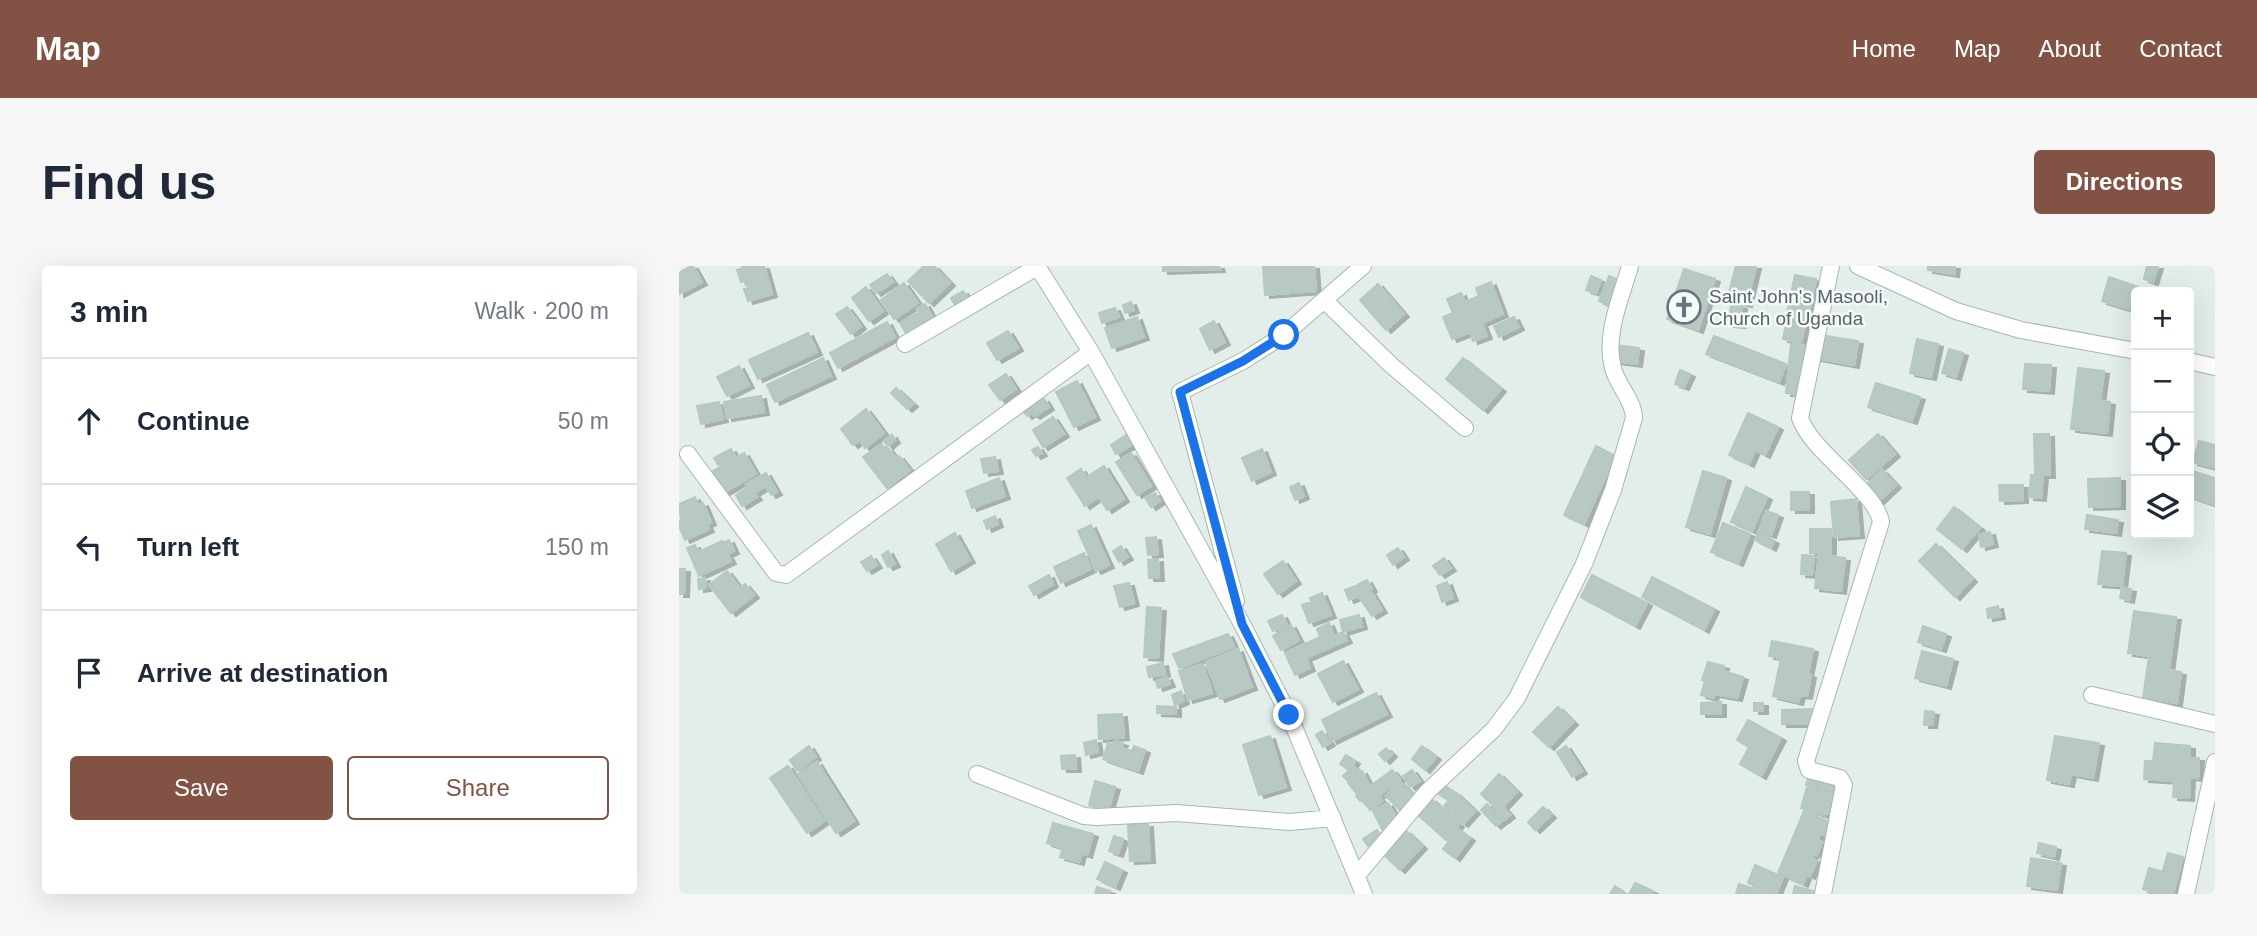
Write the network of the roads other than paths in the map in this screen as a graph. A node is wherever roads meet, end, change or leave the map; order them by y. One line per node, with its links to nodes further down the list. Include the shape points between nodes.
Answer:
1 (1363, 266): 6 (street)
2 (1630, 266): 21 (street, via 1609,342 1613,368 1635,418 1584,564 1517,698 1494,729 1428,791)
3 (1831, 266): 23 (street, via 1800,418 1805,430 1875,506 1881,522 1806,761 1809,770 1840,778 1844,785)
4 (1037, 267): 7 (street); 9 (street)
5 (1866, 268): 8 (street, via 1956,311 2021,330)
6 (1324, 300): 12 (street); 14 (street, via 1284,335 1180,392)
7 (905, 344)
8 (2131, 350)
9 (1091, 352): 13 (street, via 786,575 776,573); 14 (street)
10 (2194, 362): 11 (street)
11 (2215, 367)
12 (1465, 428)
13 (688, 454)
14 (1242, 624): 20 (street, via 1289,715)
15 (2092, 695): 16 (street)
16 (2215, 724)
17 (2215, 762): 19 (street)
18 (977, 774): 20 (street, via 1084,816 1176,813 1290,822)
19 (2212, 796): 24 (street)
20 (1333, 818): 21 (street)
21 (1357, 875): 22 (street)
22 (1364, 894)
23 (1823, 894)
24 (2186, 894)

